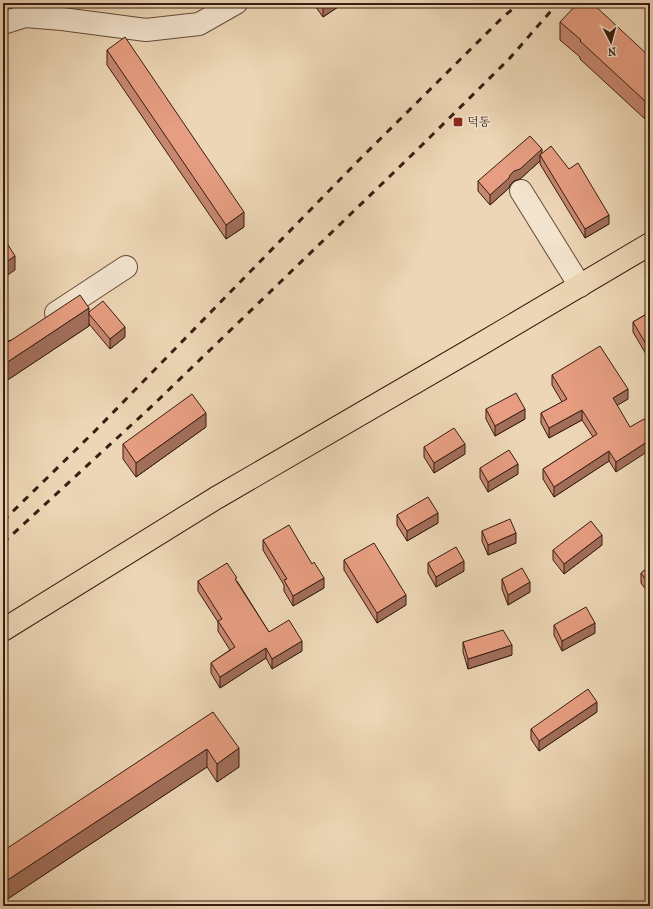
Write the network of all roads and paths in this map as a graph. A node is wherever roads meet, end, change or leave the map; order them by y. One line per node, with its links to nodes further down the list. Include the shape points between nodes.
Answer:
1 (236, 3): 2 (street, via 199,24 146,30 25,16)
2 (3, 23)
3 (521, 191): 6 (street)
4 (650, 244): 6 (main road)
5 (126, 267): 7 (street)
6 (580, 286): 8 (main road, via 216,498)
7 (42, 322)
8 (3, 630)

